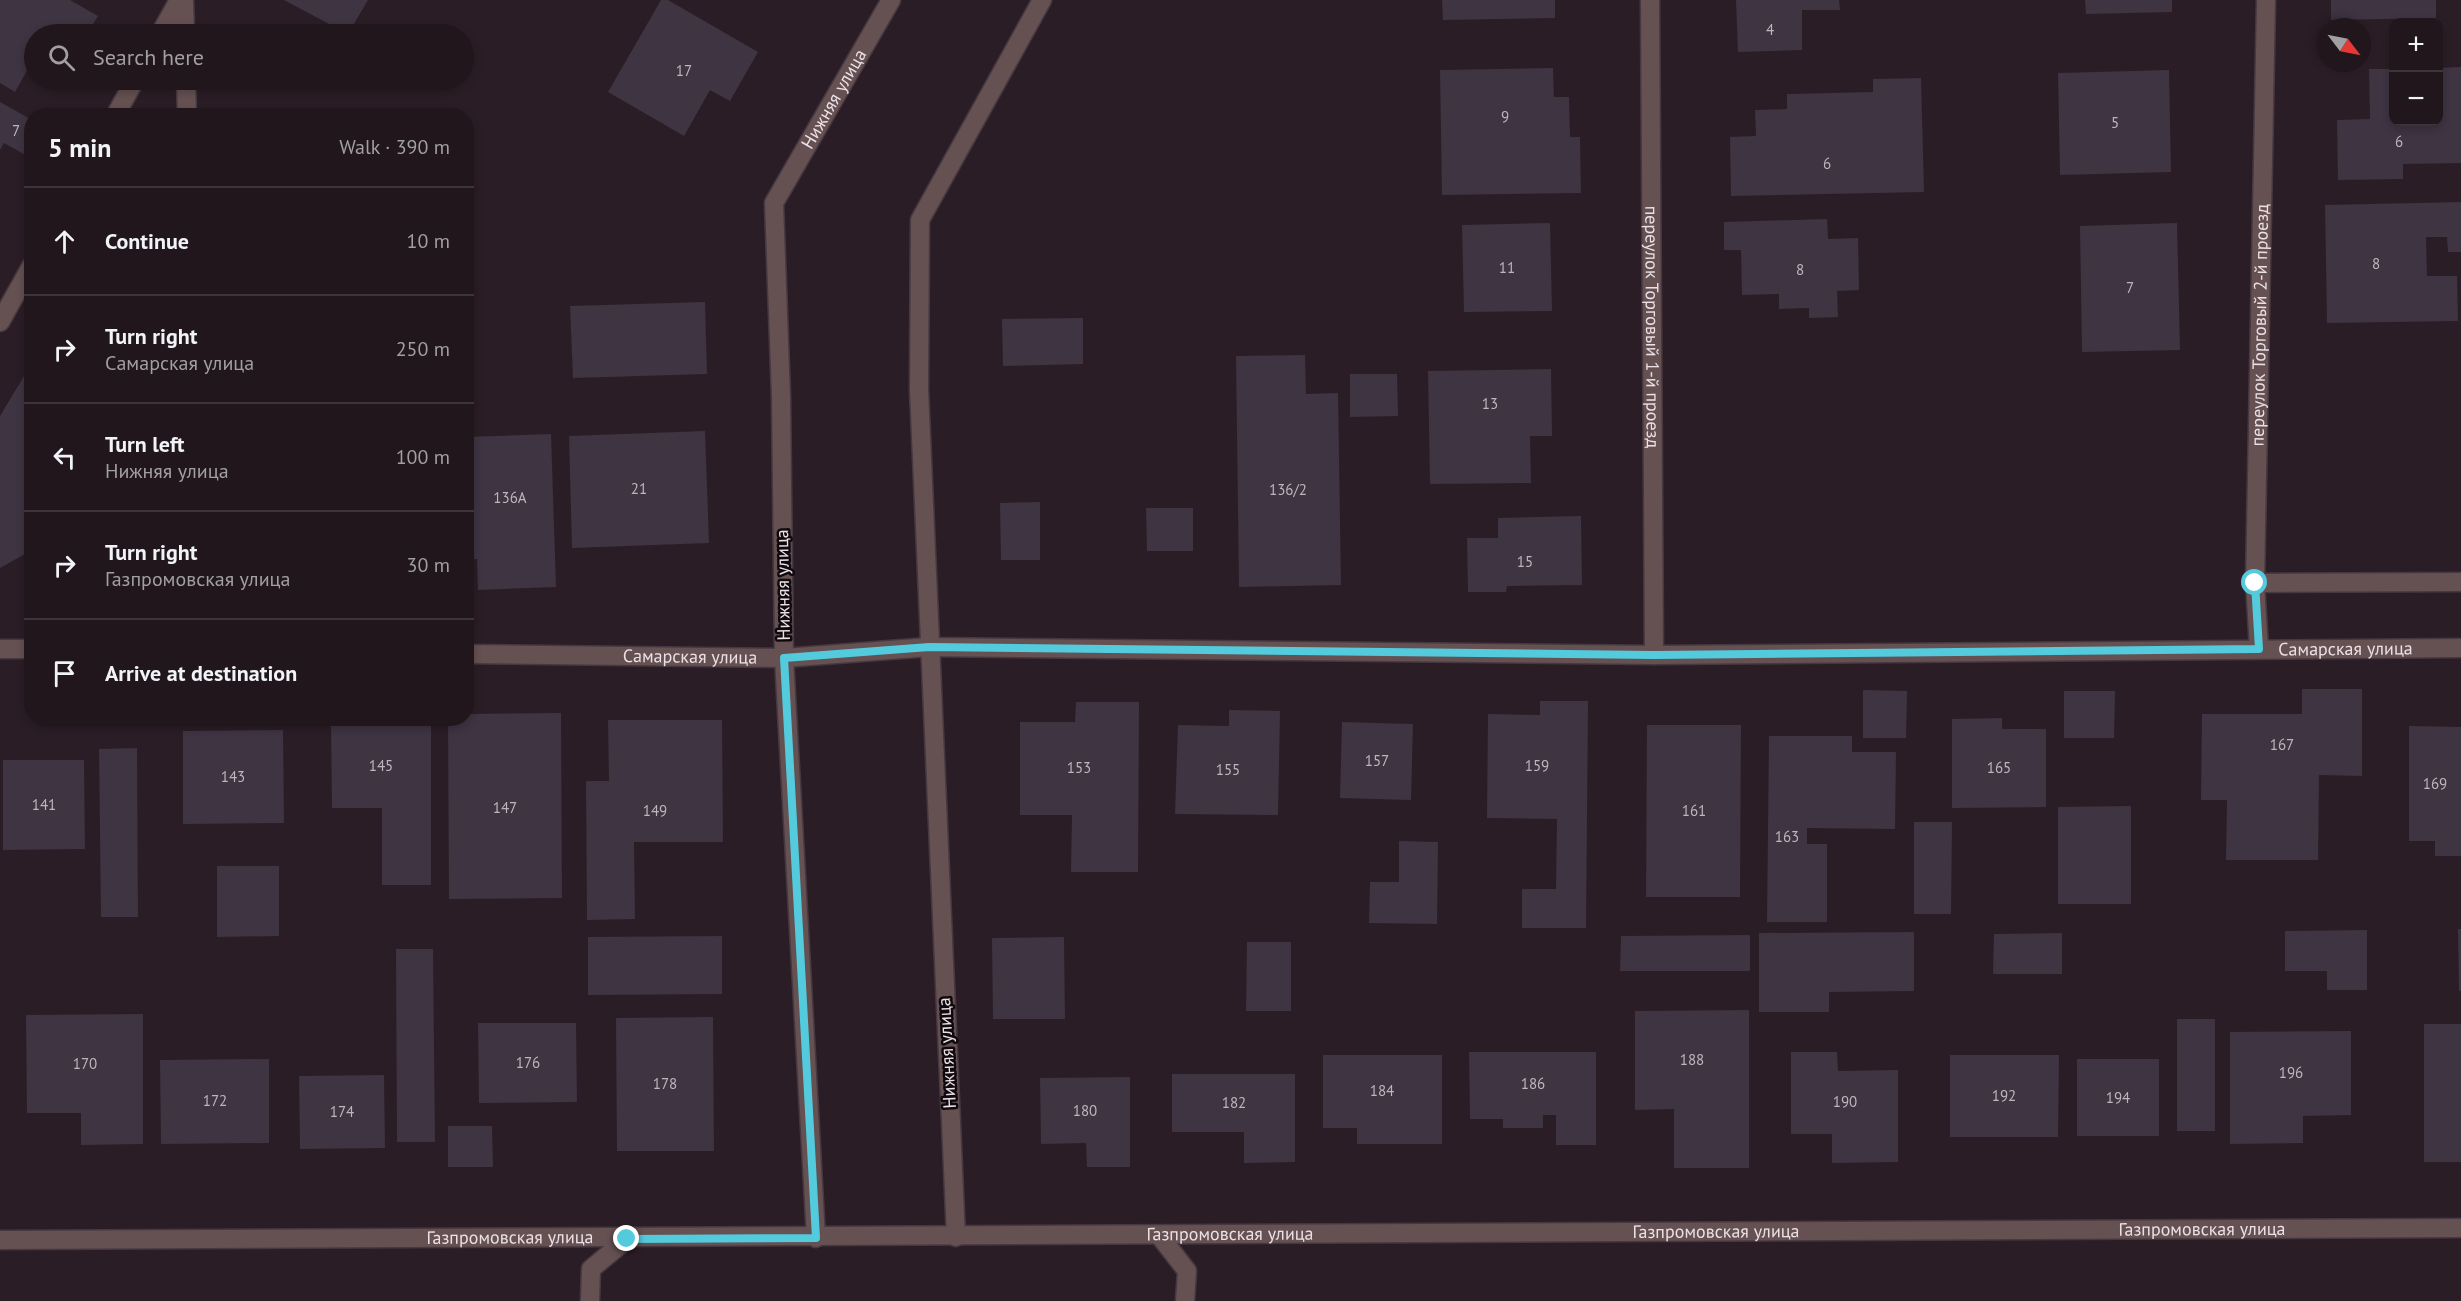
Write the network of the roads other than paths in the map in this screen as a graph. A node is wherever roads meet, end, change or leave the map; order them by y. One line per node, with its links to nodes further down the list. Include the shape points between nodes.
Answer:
1 (179, 0): 7 (street)
2 (184, 0): 8 (street)
3 (891, 0): 24 (street, Нижняя улица, via 774,203)
4 (1042, 0): 17 (street, Нижняя улица, via 920,220 919,390)
5 (1650, 0): 23 (street, переулок Торговый 1-й проезд)
6 (2266, 0): 16 (street, переулок Торговый 2-й проезд)
7 (166, 24)
8 (185, 24)
9 (129, 90): 11 (street)
10 (186, 90): 12 (street)
11 (119, 108)
12 (187, 108)
13 (24, 279): 14 (street)
14 (0, 322)
15 (2461, 582): 16 (street)
16 (2255, 583): 21 (street, переулок Торговый 2-й проезд)
17 (929, 647): 23 (street, Самарская улица); 24 (street, Самарская улица); 27 (street, Нижняя улица)
18 (2461, 648): 21 (street, Самарская улица)
19 (0, 649): 20 (street)
20 (24, 649)
21 (2259, 649): 23 (street, Самарская улица)
22 (474, 654): 24 (street, Самарская улица)
23 (1654, 655)
24 (784, 658): 28 (street, Нижняя улица)
25 (2461, 1228): 26 (street, Газпромовская улица)
26 (1159, 1235): 27 (street, Газпромовская улица); 32 (street, via 1187,1271)
27 (956, 1237): 28 (street, Газпромовская улица)
28 (816, 1238): 29 (street, Газпромовская улица)
29 (627, 1239): 30 (street, Газпромовская улица); 31 (street, via 591,1269)
30 (0, 1240)
31 (590, 1301)
32 (1185, 1301)

